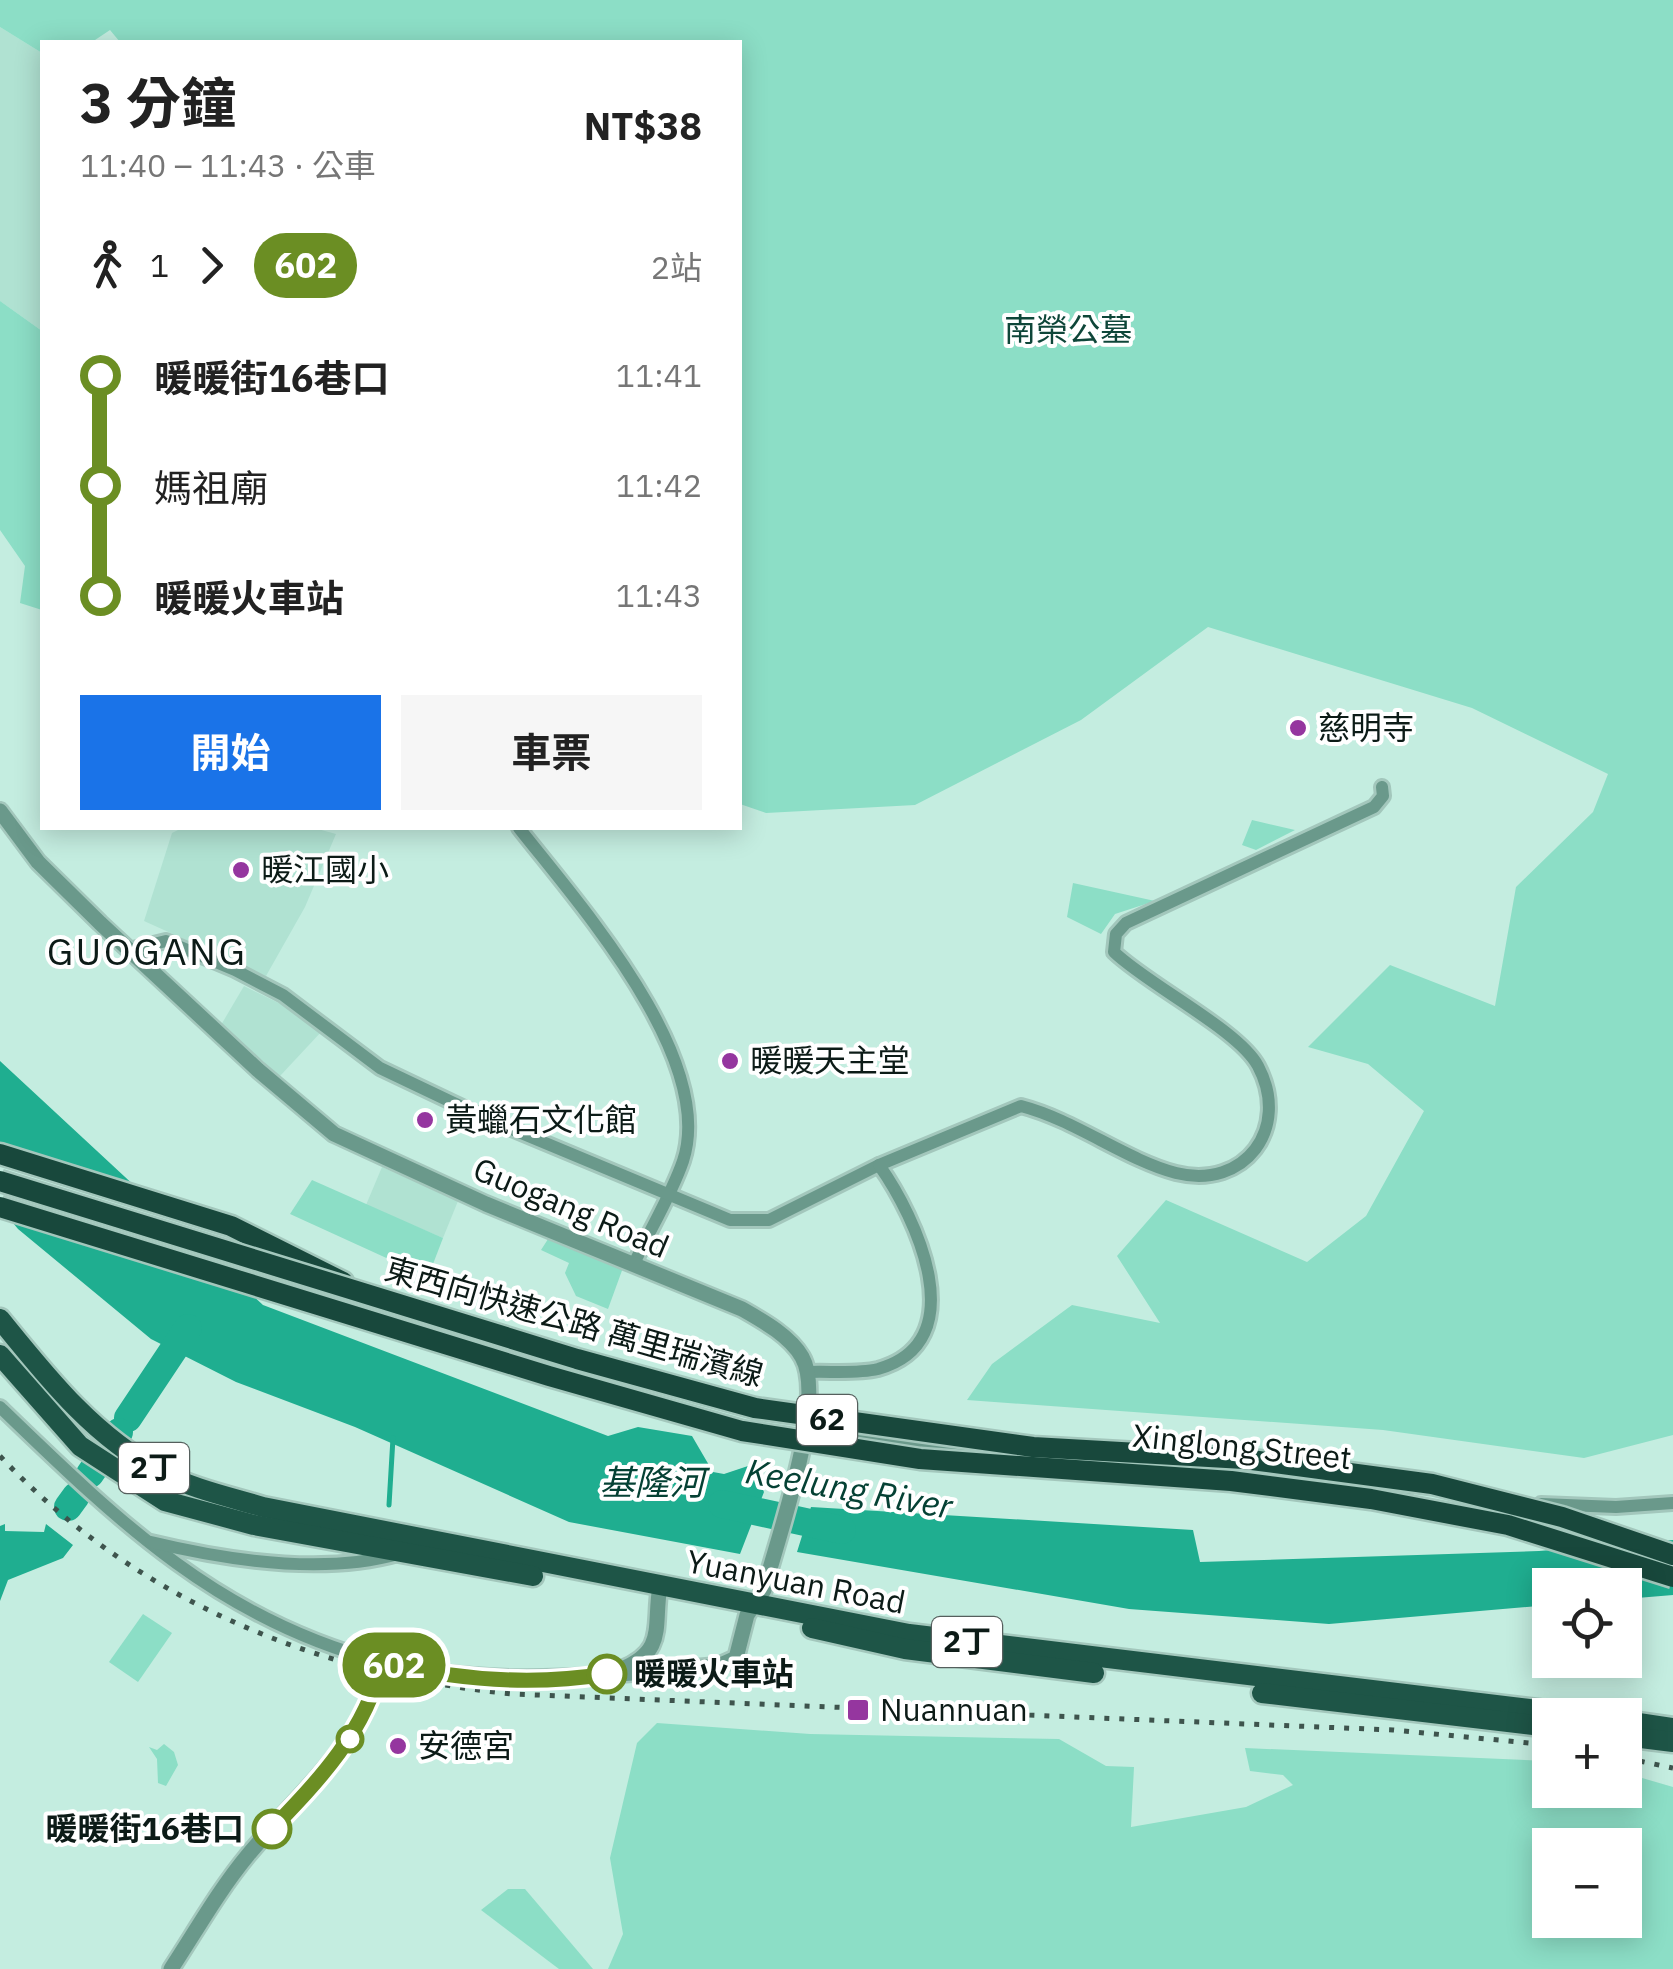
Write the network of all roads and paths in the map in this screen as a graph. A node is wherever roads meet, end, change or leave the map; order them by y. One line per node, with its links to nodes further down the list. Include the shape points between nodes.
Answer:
1 (1382, 786): 6 (street, via 1374,808 1126,922 1116,934 1114,952 1139,976 1258,1064 1270,1117 1266,1136 1247,1161 1208,1174 1176,1173 1021,1106)
2 (0, 811): 4 (street, Guogang Road, via 38,862)
3 (521, 830): 8 (street, via 616,950 676,1068 686,1134 684,1160)
4 (129, 950): 8 (street, via 166,941 183,948 283,995 397,1076); 10 (street, Guogang Road, via 334,1134)
5 (0, 1154): 11 (highway, bridge, via 231,1226)
6 (878, 1165): 8 (street, via 769,1220 730,1220); 14 (street, via 894,1186 930,1272 934,1308 916,1342 895,1362 875,1370)
7 (0, 1182): 11 (highway, 東西向快速公路 萬里瑞濱線 / 62, bridge)
8 (667, 1192): 10 (street)
9 (0, 1207): 22 (highway, 東西向快速公路 萬里瑞濱線 / 62, bridge, via 742,1430 920,1459 1231,1481 1422,1507 1524,1530)
10 (634, 1264): 14 (street, Guogang Road, via 742,1308 791,1344)
11 (353, 1288): 21 (highway, 東西向快速公路 萬里瑞濱線 / 62, bridge, via 755,1408 1033,1446 1244,1459 1432,1484 1562,1517)
12 (0, 1319): 18 (main road, 2丁, via 60,1394 162,1473)
13 (0, 1355): 18 (main road, 2丁, via 80,1446 164,1501 254,1525)
14 (808, 1372): 16 (street, via 812,1395)
15 (0, 1408): 19 (street, Yuanyuan Road)
16 (805, 1433): 17 (street, Xinglong Street, via 1552,1505); 24 (street)
17 (1673, 1503)
18 (360, 1536): 20 (main road, Yuanyuan Road / 2丁); 23 (main road, Yuanyuan Road / 2丁)
19 (148, 1542): 20 (street, Yuanyuan Road, via 226,1560 370,1562); 25 (street, via 227,1601 333,1650)
20 (404, 1552): 23 (main road, Yuanyuan Road / 2丁)
21 (1673, 1555)
22 (1673, 1577)
23 (658, 1592): 24 (main road, Yuanyuan Road / 2丁); 26 (street, via 656,1643 636,1663)
24 (755, 1603): 26 (street, via 730,1662); 27 (main road, Yuanyuan Road / 2丁, via 909,1634); 28 (main road, Yuanyuan Road / 2丁, via 923,1651)
25 (382, 1662): 26 (street, via 512,1681); 32 (street, via 352,1736 248,1856)
26 (607, 1674)
27 (1532, 1709)
28 (1532, 1725)
29 (1642, 1726): 30 (main road)
30 (1671, 1735): 31 (main road)
31 (1642, 1736)
32 (170, 1969)

